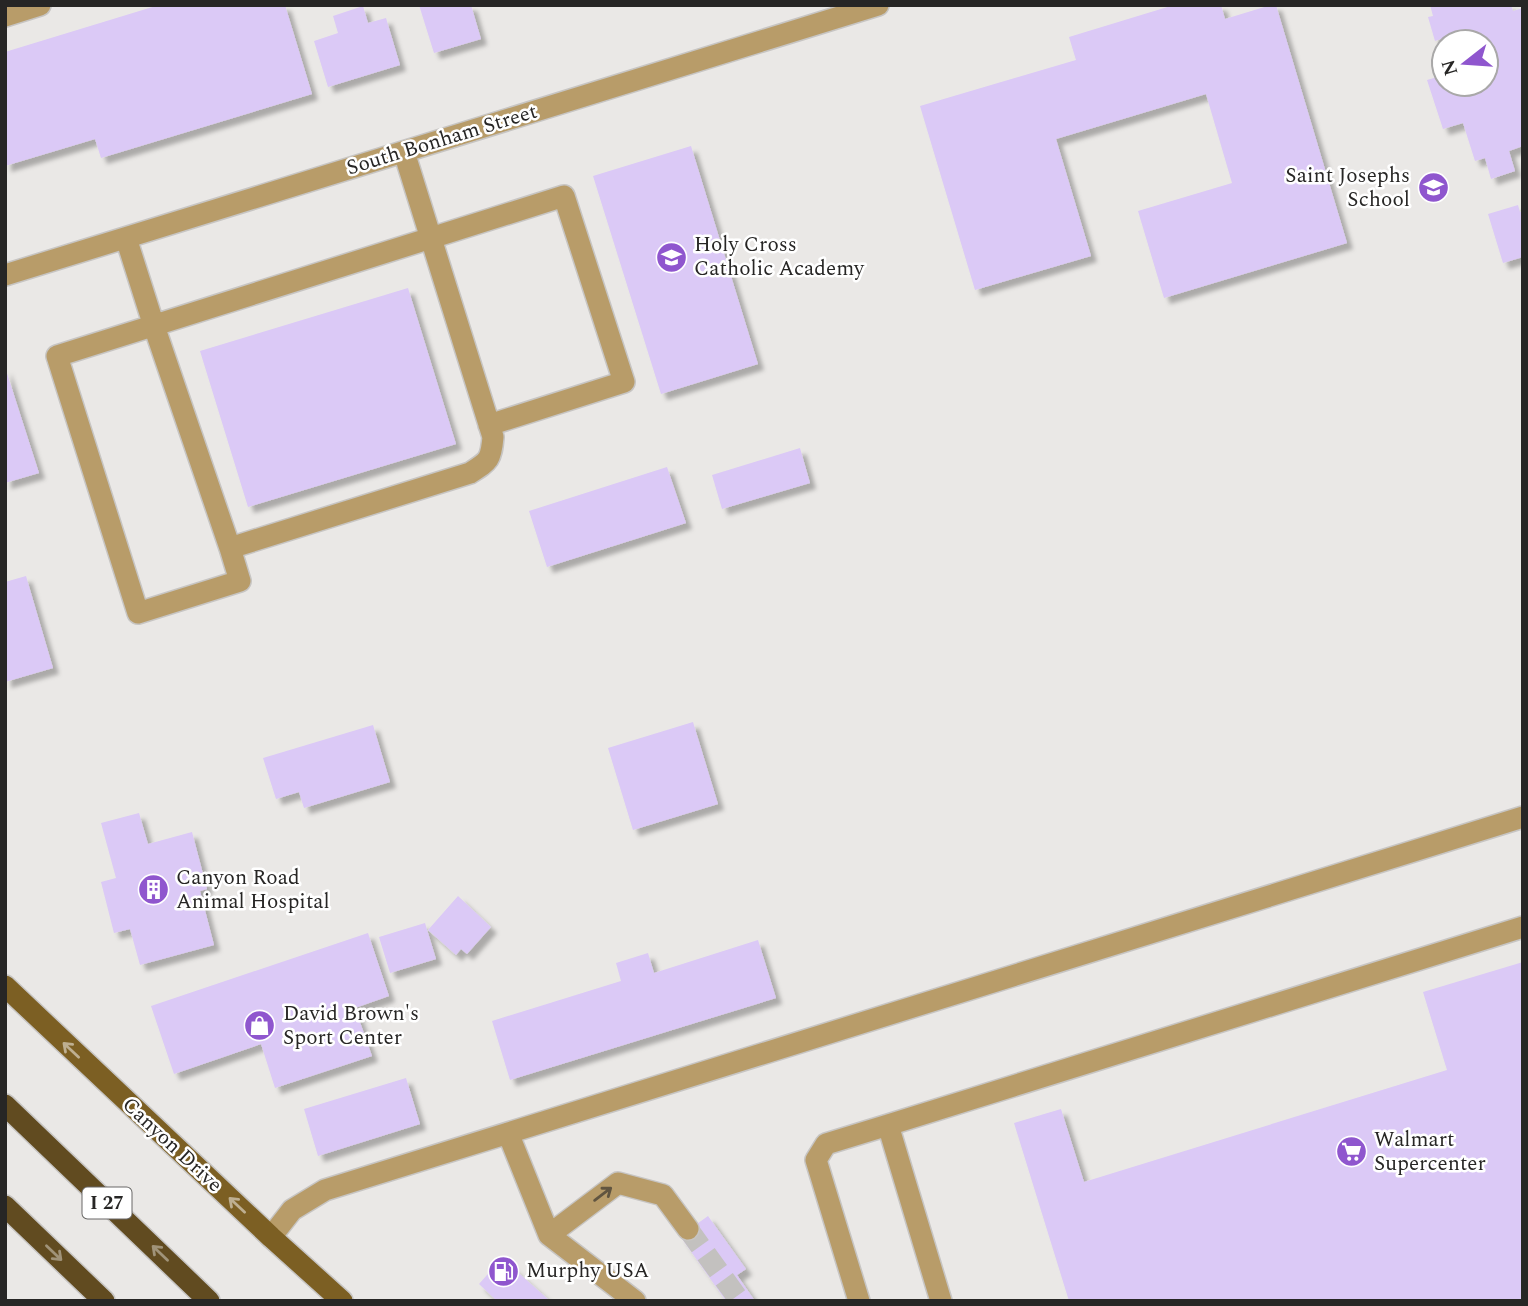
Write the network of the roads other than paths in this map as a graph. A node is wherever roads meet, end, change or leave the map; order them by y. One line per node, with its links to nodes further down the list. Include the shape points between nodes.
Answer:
1 (40, 5): 3 (street)
2 (878, 5): 4 (street, South Bonham Street)
3 (5, 16)
4 (404, 152): 5 (street, South Bonham Street); 6 (street)
5 (126, 238): 7 (street, South Bonham Street); 8 (street)
6 (430, 238): 8 (street); 9 (street); 9 (street, via 564,196 624,382)
7 (5, 275)
8 (154, 326): 10 (street); 10 (street, via 57,356 138,613 240,581)
9 (489, 425): 10 (street, via 492,451 486,463 470,473)
10 (230, 548)
11 (1523, 817): 16 (street)
12 (1523, 927): 15 (street)
13 (5, 986): 20 (main road, Canyon Drive, one-way to 13)
14 (5, 1105): 22 (highway, I 27, one-way to 14)
15 (888, 1125): 25 (street, via 826,1144 816,1160); 26 (street)
16 (508, 1133): 19 (street); 20 (street, via 325,1190 292,1210)
17 (5, 1206): 21 (highway, one-way to 21)
18 (688, 1229): 19 (street, one-way to 18, via 618,1183 663,1195)
19 (549, 1235): 24 (street)
20 (271, 1237): 23 (main road, Canyon Drive)
21 (104, 1301)
22 (209, 1301)
23 (342, 1301)
24 (635, 1301)
25 (859, 1301)
26 (942, 1301)

